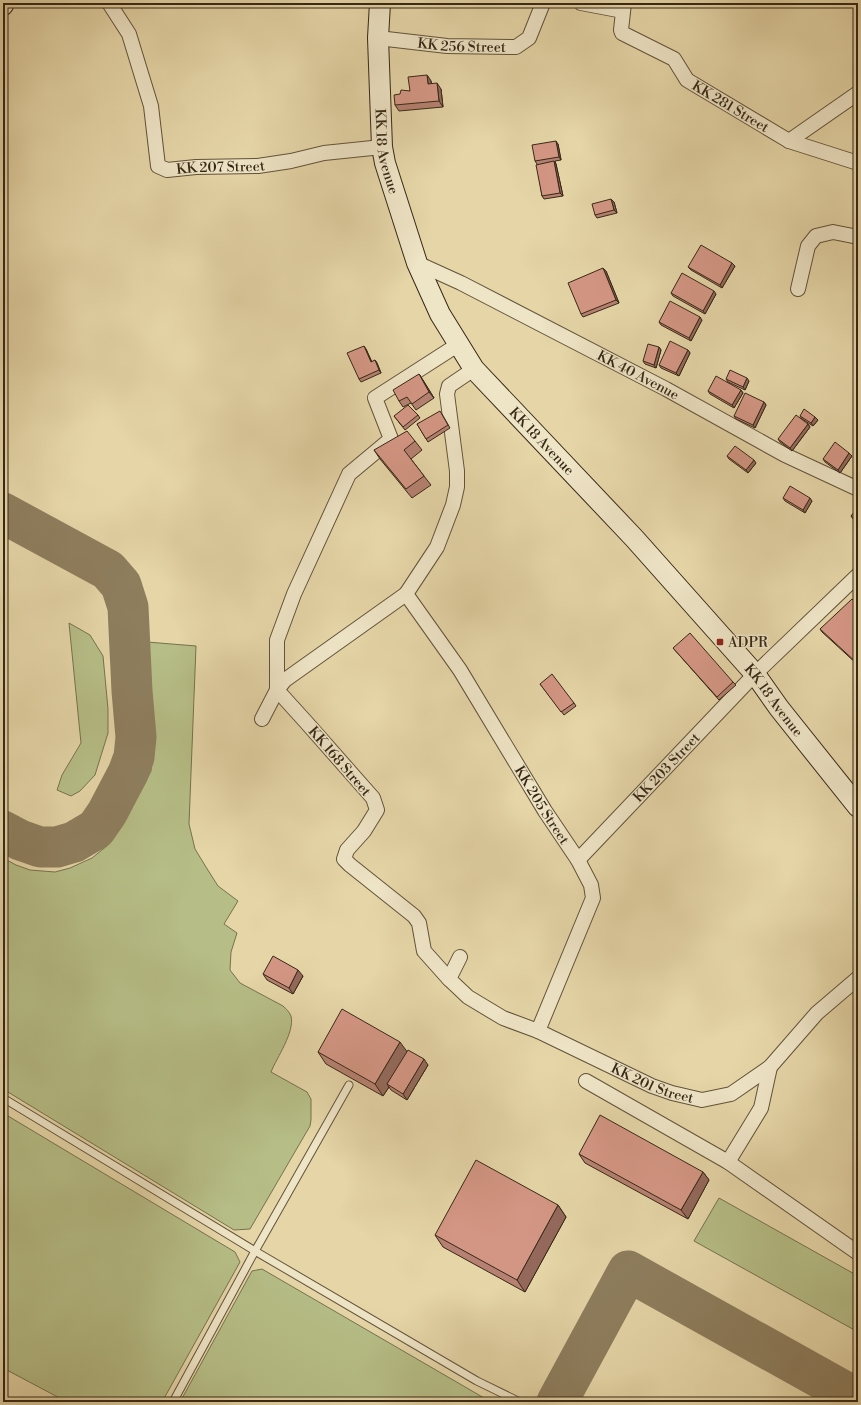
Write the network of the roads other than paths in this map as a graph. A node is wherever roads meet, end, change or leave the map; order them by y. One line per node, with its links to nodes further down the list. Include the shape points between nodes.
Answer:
1 (109, 3): 9 (street, KK 207 Street, via 129,34 151,106 158,166 167,170 258,166 324,153)
2 (380, 3): 6 (main road, KK 18 Avenue)
3 (543, 3): 6 (street, KK 256 Street, via 529,38 516,47 447,46)
4 (581, 3): 5 (street)
5 (624, 7): 8 (street, KK 281 Street, via 622,33 674,59 687,80)
6 (378, 38): 9 (main road, KK 18 Avenue)
7 (858, 93): 8 (street)
8 (788, 141): 10 (street, KK 281 Street)
9 (382, 147): 12 (main road, KK 18 Avenue)
10 (858, 163)
11 (858, 237): 13 (street, via 833,232 816,236 808,246)
12 (417, 263): 14 (main road, KK 18 Avenue, via 440,314); 16 (street, KK 40 Avenue, via 461,283 666,389 785,455)
13 (798, 289)
14 (459, 344): 15 (main road, KK 18 Avenue); 20 (street, via 375,398 391,439 349,474 294,594 277,640)
15 (474, 369): 18 (street, via 450,386 447,394 457,471 453,505 437,547); 19 (main road, KK 18 Avenue, via 634,538)
16 (858, 489)
17 (858, 575): 19 (street, KK 203 Street)
18 (406, 594): 20 (street, via 296,671); 23 (street, KK 205 Street, via 460,670 545,811)
19 (755, 674): 22 (main road, KK 18 Avenue); 23 (street, KK 203 Street)
20 (277, 690): 21 (street); 26 (street, KK 168 Street, via 317,733 376,804 377,810 364,831 346,850 344,859 414,916 419,923 424,951)
21 (262, 718)
22 (858, 807)
23 (578, 860): 27 (street, KK 205 Street, via 591,885 593,898)
24 (460, 957): 26 (street)
25 (858, 978): 28 (street, KK 201 Street, via 817,1013)
26 (449, 979): 27 (street, KK 201 Street, via 468,997 503,1018)
27 (538, 1031): 28 (street, KK 201 Street, via 652,1086 702,1100 731,1094)
28 (770, 1067): 32 (street, via 761,1108)
29 (586, 1081): 32 (street)
30 (349, 1085): 33 (lane)
31 (3, 1098): 33 (lane)
32 (728, 1162): 34 (street)
33 (255, 1251): 35 (lane); 36 (lane, via 477,1382)
34 (858, 1253)
35 (173, 1402)
36 (520, 1402)

